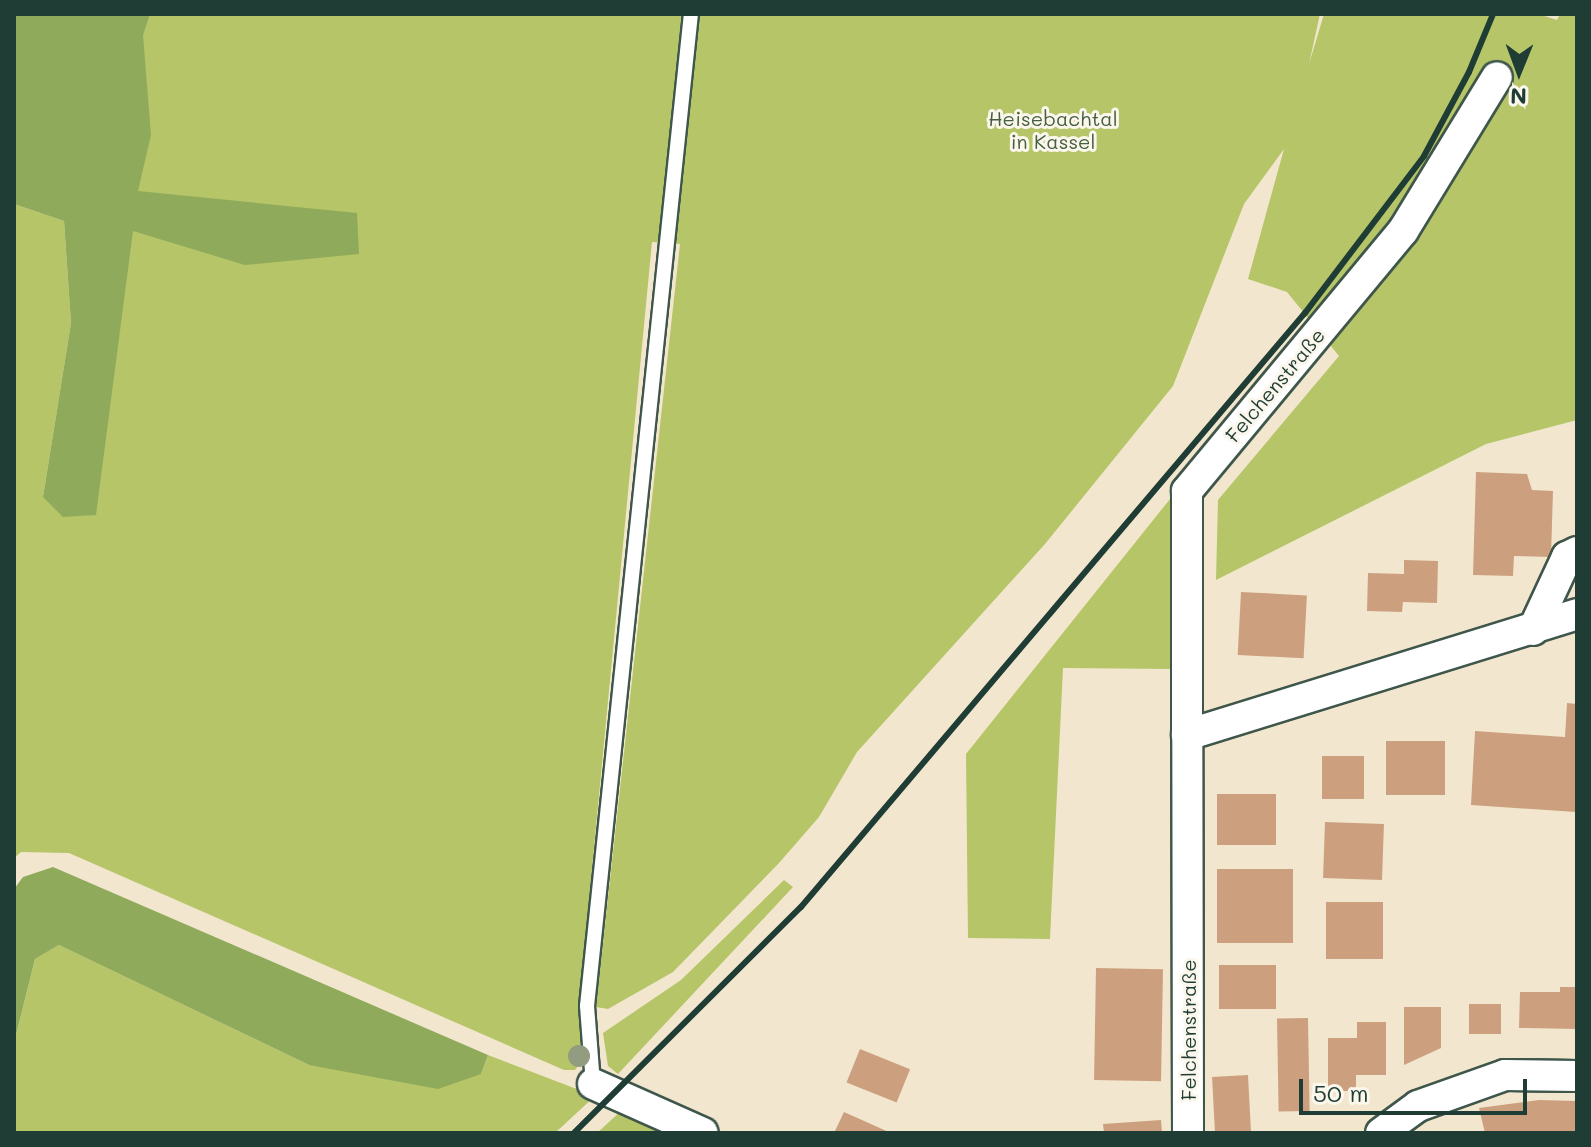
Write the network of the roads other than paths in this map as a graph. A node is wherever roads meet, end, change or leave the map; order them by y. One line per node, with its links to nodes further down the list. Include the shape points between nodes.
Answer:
1 (691, 14): 8 (lane, via 587,1006)
2 (1497, 77): 6 (street, Felchenstraße, via 1403,231 1187,491)
3 (1577, 552): 5 (street, via 1567,557)
4 (1577, 614): 5 (street)
5 (1533, 630): 6 (street)
6 (1187, 735): 10 (street, Felchenstraße)
7 (1577, 1076): 11 (street, via 1505,1075 1418,1106)
8 (593, 1084): 9 (street)
9 (703, 1133)
10 (1188, 1133)
11 (1381, 1133)

